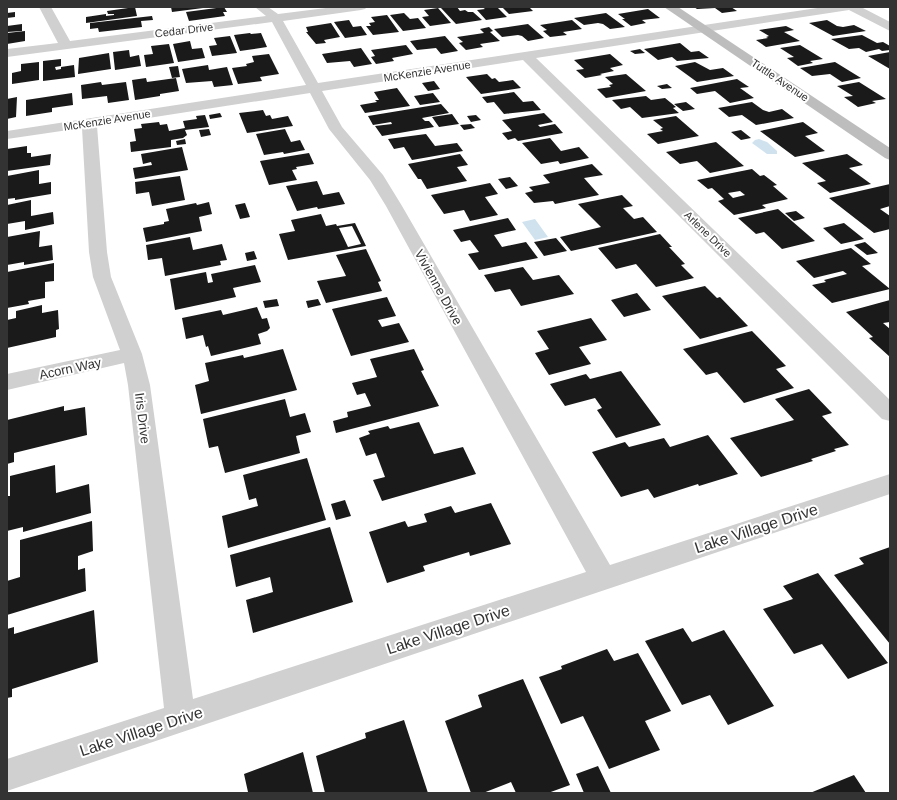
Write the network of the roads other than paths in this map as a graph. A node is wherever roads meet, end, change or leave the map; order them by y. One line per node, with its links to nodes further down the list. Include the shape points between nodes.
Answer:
1 (45, 7): 10 (street)
2 (261, 7): 7 (street, Vivienne Drive)
3 (361, 7): 7 (street, Cedar Drive)
4 (670, 7): 9 (street, Tuttle Avenue)
5 (847, 7): 9 (street, McKenzie Avenue)
6 (852, 7): 8 (street)
7 (276, 18): 10 (street, Cedar Drive); 13 (street, Vivienne Drive)
8 (890, 27)
9 (704, 29): 12 (street, McKenzie Avenue); 16 (street, Tuttle Avenue)
10 (66, 45): 11 (street, Cedar Drive)
11 (7, 53)
12 (526, 56): 13 (street, McKenzie Avenue); 19 (street, Arlene Drive)
13 (314, 88): 14 (street, McKenzie Avenue); 21 (street, Vivienne Drive, via 336,129 376,178 394,206)
14 (89, 123): 15 (street, McKenzie Avenue); 17 (street, Iris Drive, via 102,277)
15 (7, 135)
16 (890, 155)
17 (132, 354): 18 (street, Acorn Way); 22 (street, Iris Drive, via 142,406)
18 (7, 382)
19 (890, 412)
20 (890, 484): 21 (street, Lake Village Drive)
21 (603, 578): 22 (street, Lake Village Drive)
22 (180, 718): 23 (street, Lake Village Drive)
23 (7, 775)

